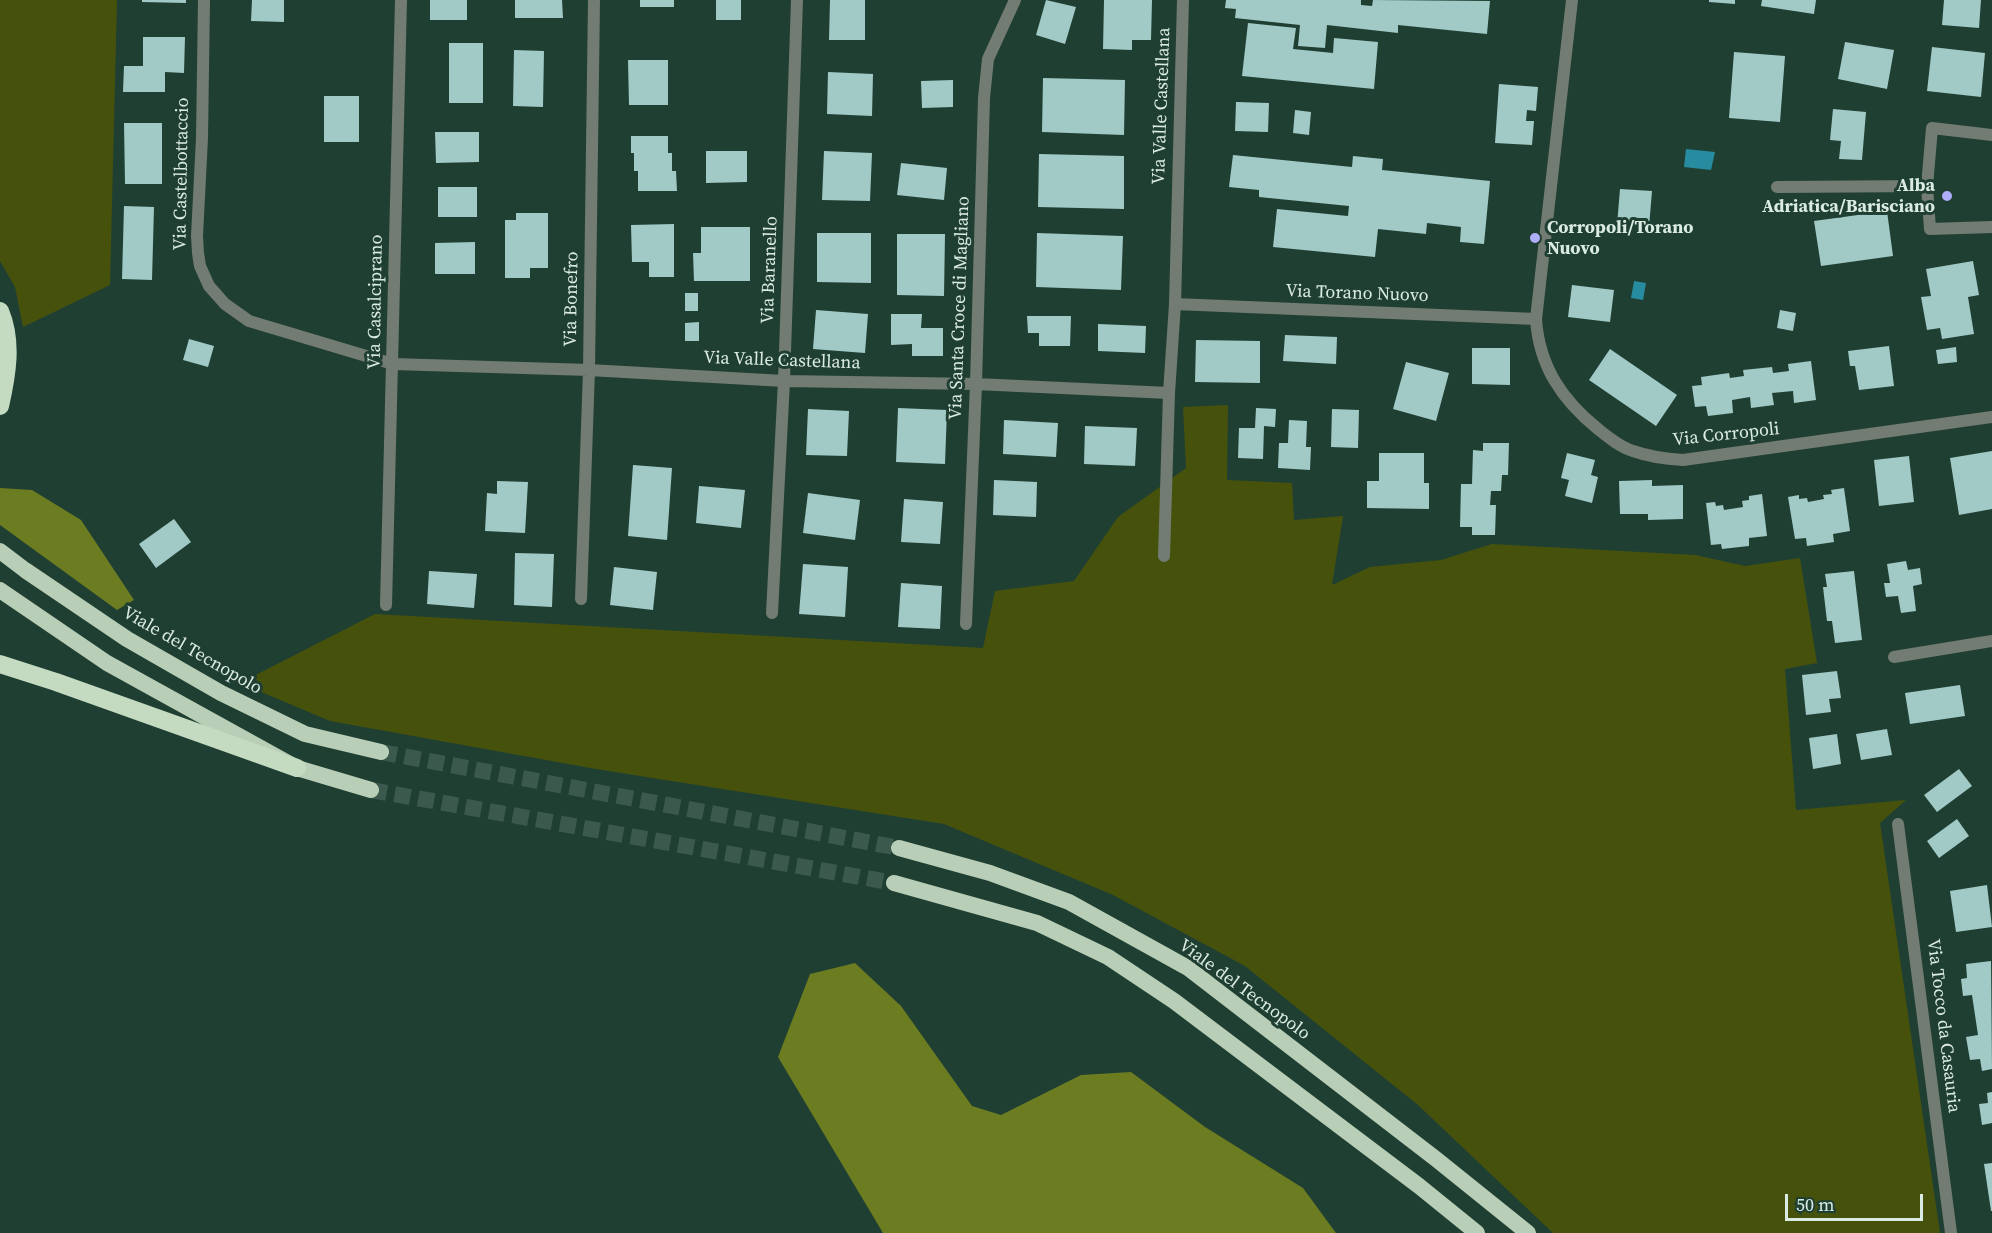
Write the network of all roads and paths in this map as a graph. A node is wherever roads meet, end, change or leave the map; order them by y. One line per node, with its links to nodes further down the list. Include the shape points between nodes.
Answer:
1 (204, 0): 15 (street, Via Castelbottaccio, via 197,236 200,266 209,286 225,304 249,321)
2 (401, 0): 15 (street, Via Casalciprano)
3 (594, 0): 16 (street, Via Bonefro)
4 (796, 0): 17 (street, Via Baranello)
5 (1015, 0): 18 (street, Via Santa Croce di Magliano, via 987,63)
6 (1183, 0): 12 (street, Via Valle Castellana)
7 (1572, 0): 14 (street, Via Corropoli)
8 (1992, 135): 9 (street, via 1932,128)
9 (1927, 186): 10 (street); 11 (street, via 1930,229)
10 (1777, 187)
11 (1992, 227)
12 (1175, 304): 14 (street, Via Torano Nuovo); 19 (street, Via Valle Castellana)
13 (0, 311): 20 (highway, via 8,360)
14 (1536, 319): 21 (street, Via Corropoli, via 1545,362 1571,404 1617,443 1657,458 1712,458)
15 (393, 364): 16 (street, Via Valle Castellana); 26 (street, Via Casalciprano)
16 (589, 370): 17 (street, Via Valle Castellana); 25 (street, Via Bonefro)
17 (784, 381): 18 (street, Via Valle Castellana); 27 (street, Via Baranello)
18 (976, 384): 19 (street, Via Valle Castellana); 28 (street, Via Santa Croce di Magliano)
19 (1169, 393): 23 (street, Via Valle Castellana)
20 (0, 406)
21 (1992, 417)
22 (0, 551): 32 (highway, Viale del Tecnopolo, via 127,639 221,693 305,734)
23 (1164, 556)
24 (0, 590): 33 (highway, via 107,663)
25 (581, 599)
26 (386, 605)
27 (772, 613)
28 (966, 624)
29 (1992, 641): 30 (street)
30 (1894, 657)
31 (0, 664): 33 (highway)
32 (381, 753)
33 (297, 768): 34 (highway)
34 (371, 790)
35 (1898, 824): 40 (street, Via Tocco da Casauria)
36 (899, 848): 39 (highway, Viale del Tecnopolo, via 990,873 1069,902 1188,968)
37 (894, 884): 38 (highway, via 1037,923 1108,957 1174,1001)
38 (1477, 1233)
39 (1528, 1233)
40 (1951, 1233)

